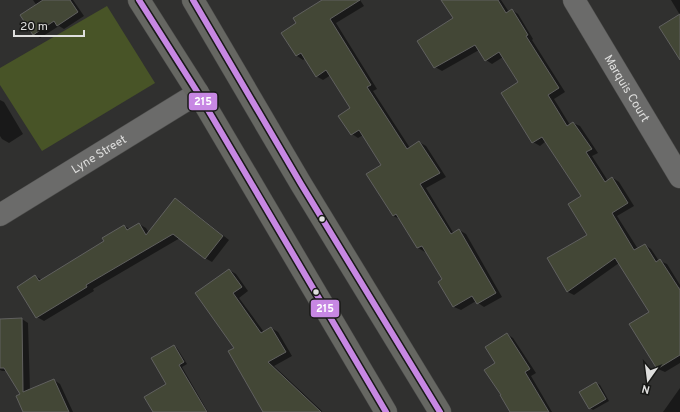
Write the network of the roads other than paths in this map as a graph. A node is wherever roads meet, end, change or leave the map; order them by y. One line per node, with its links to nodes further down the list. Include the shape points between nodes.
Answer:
1 (139, 0): 4 (main road)
2 (192, 0): 8 (main road)
3 (574, 0): 5 (street, Marquis Court)
4 (198, 93): 6 (street, Lyne Street); 7 (main road)
5 (680, 177)
6 (0, 215)
7 (386, 412)
8 (440, 412)

